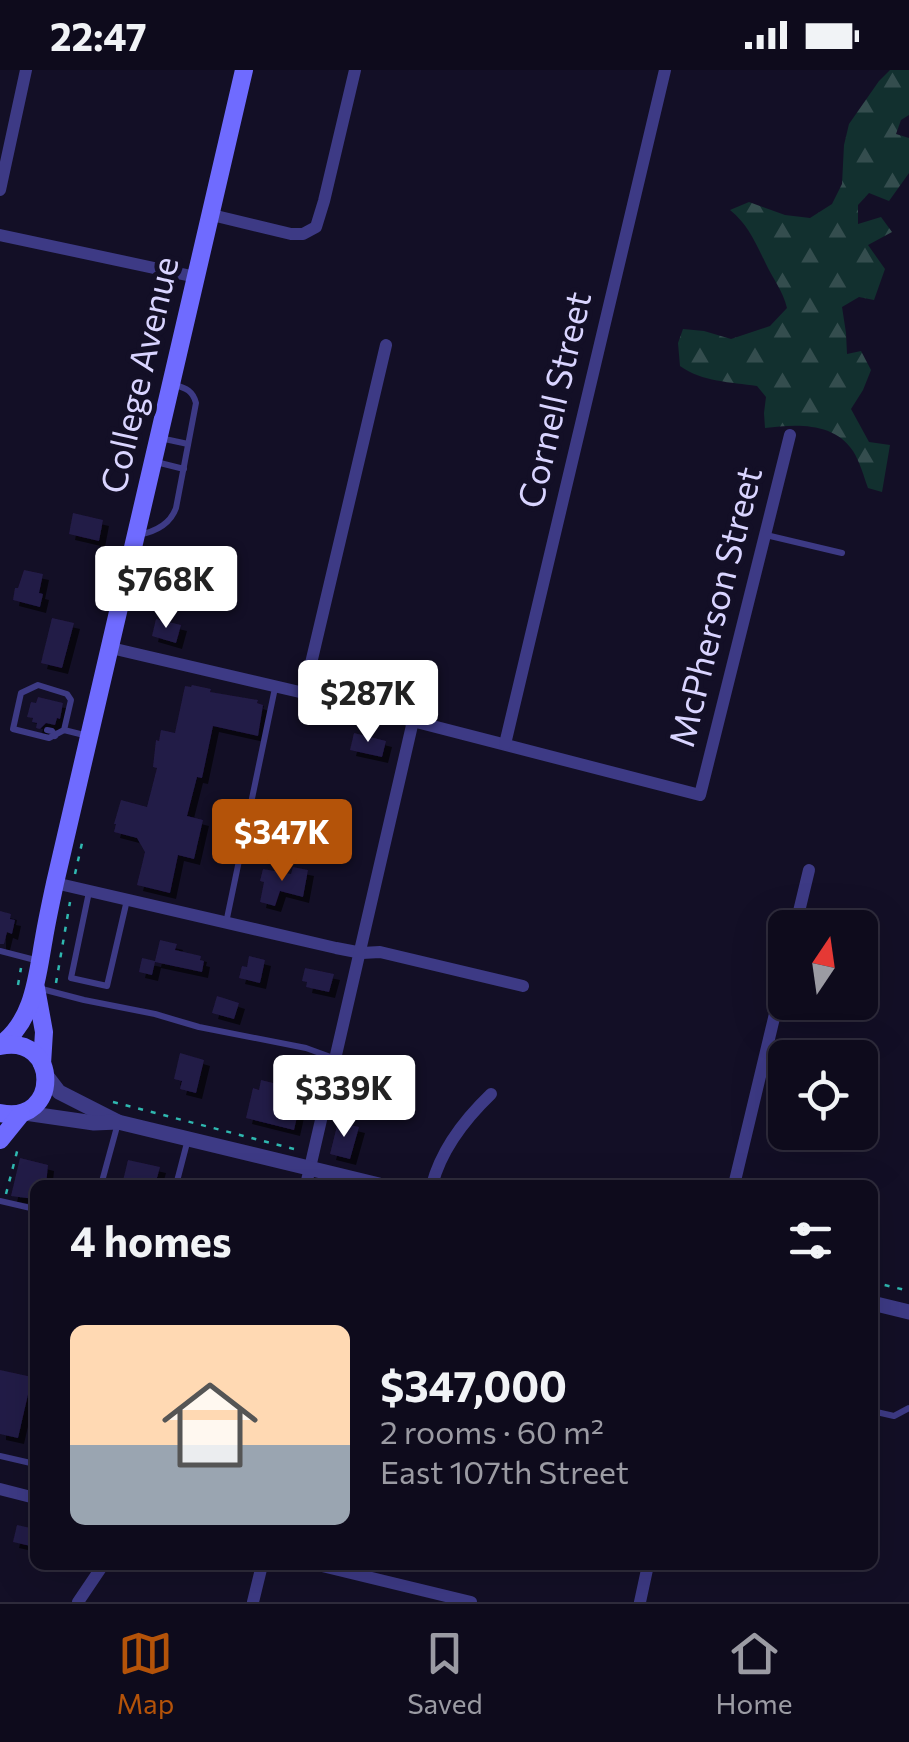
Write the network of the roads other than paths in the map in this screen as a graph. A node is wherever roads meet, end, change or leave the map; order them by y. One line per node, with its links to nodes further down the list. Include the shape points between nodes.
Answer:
1 (26, 70): 5 (street)
2 (244, 70): 6 (main road, College Avenue)
3 (355, 70): 6 (street, via 316,228 291,234)
4 (664, 70): 29 (street, Cornell Street)
5 (0, 190)
6 (212, 215): 8 (main road, College Avenue)
7 (0, 236): 8 (street)
8 (196, 277): 10 (main road, College Avenue)
9 (386, 345): 21 (street)
10 (172, 384): 12 (main road, College Avenue); 13 (lane, via 194,395)
11 (790, 435): 16 (street, McPherson Street)
12 (159, 438): 13 (lane); 14 (main road, College Avenue)
13 (188, 444): 15 (lane)
14 (154, 462): 15 (lane); 17 (main road, College Avenue)
15 (184, 468): 17 (lane, via 173,516)
16 (764, 534): 18 (lane); 29 (street, McPherson Street, via 700,795)
17 (136, 535): 19 (main road, College Avenue)
18 (842, 553)
19 (110, 648): 20 (street); 28 (main road, College Avenue)
20 (276, 686): 21 (street); 35 (lane)
21 (304, 693): 22 (street)
22 (414, 721): 29 (street); 37 (street)
23 (36, 727): 26 (lane)
24 (48, 730): 27 (lane)
25 (64, 730): 26 (lane, via 70,696 38,685 21,694 13,729); 27 (lane); 28 (lane)
26 (23, 732): 27 (lane)
27 (55, 736)
28 (90, 736): 31 (main road, College Avenue)
29 (505, 744)
30 (808, 870): 34 (street)
31 (64, 885): 32 (street); 38 (main road, College Avenue)
32 (90, 891): 33 (street); 33 (lane, via 71,978 107,986)
33 (127, 900): 35 (street)
34 (799, 910)
35 (226, 923): 37 (street)
36 (0, 952): 38 (lane)
37 (362, 953): 39 (street); 43 (street)
38 (40, 961): 40 (main road, College Avenue)
39 (523, 986)
40 (36, 988): 42 (main road, College Avenue, via 25,1018); 43 (lane); 44 (main road, College Avenue)
41 (774, 1020): 56 (street)
42 (0, 1046): 44 (main road, via 23,1047)
43 (337, 1060): 51 (street)
44 (44, 1069): 47 (main road, via 43,1095); 48 (street, via 59,1092)
45 (491, 1094): 55 (street, via 444,1153)
46 (0, 1114): 47 (main road)
47 (23, 1114): 48 (street); 50 (main road)
48 (118, 1122): 49 (street); 52 (lane)
49 (188, 1138): 51 (street); 53 (lane)
50 (0, 1140)
51 (310, 1170): 54 (street)
52 (103, 1180)
53 (177, 1180)
54 (356, 1180)
55 (433, 1180)
56 (735, 1180)
57 (2, 1202): 58 (lane)
58 (30, 1208)
59 (878, 1304): 60 (street)
60 (909, 1312)
61 (909, 1408): 62 (lane, via 894,1416)
62 (878, 1412)
63 (0, 1456): 64 (lane)
64 (30, 1463)
65 (0, 1489): 66 (street)
66 (30, 1496)
67 (100, 1570): 72 (street)
68 (261, 1570): 73 (street)
69 (359, 1570): 71 (street)
70 (647, 1570): 75 (street)
71 (445, 1599): 74 (street)
72 (78, 1602)
73 (254, 1602)
74 (471, 1602)
75 (640, 1602)

